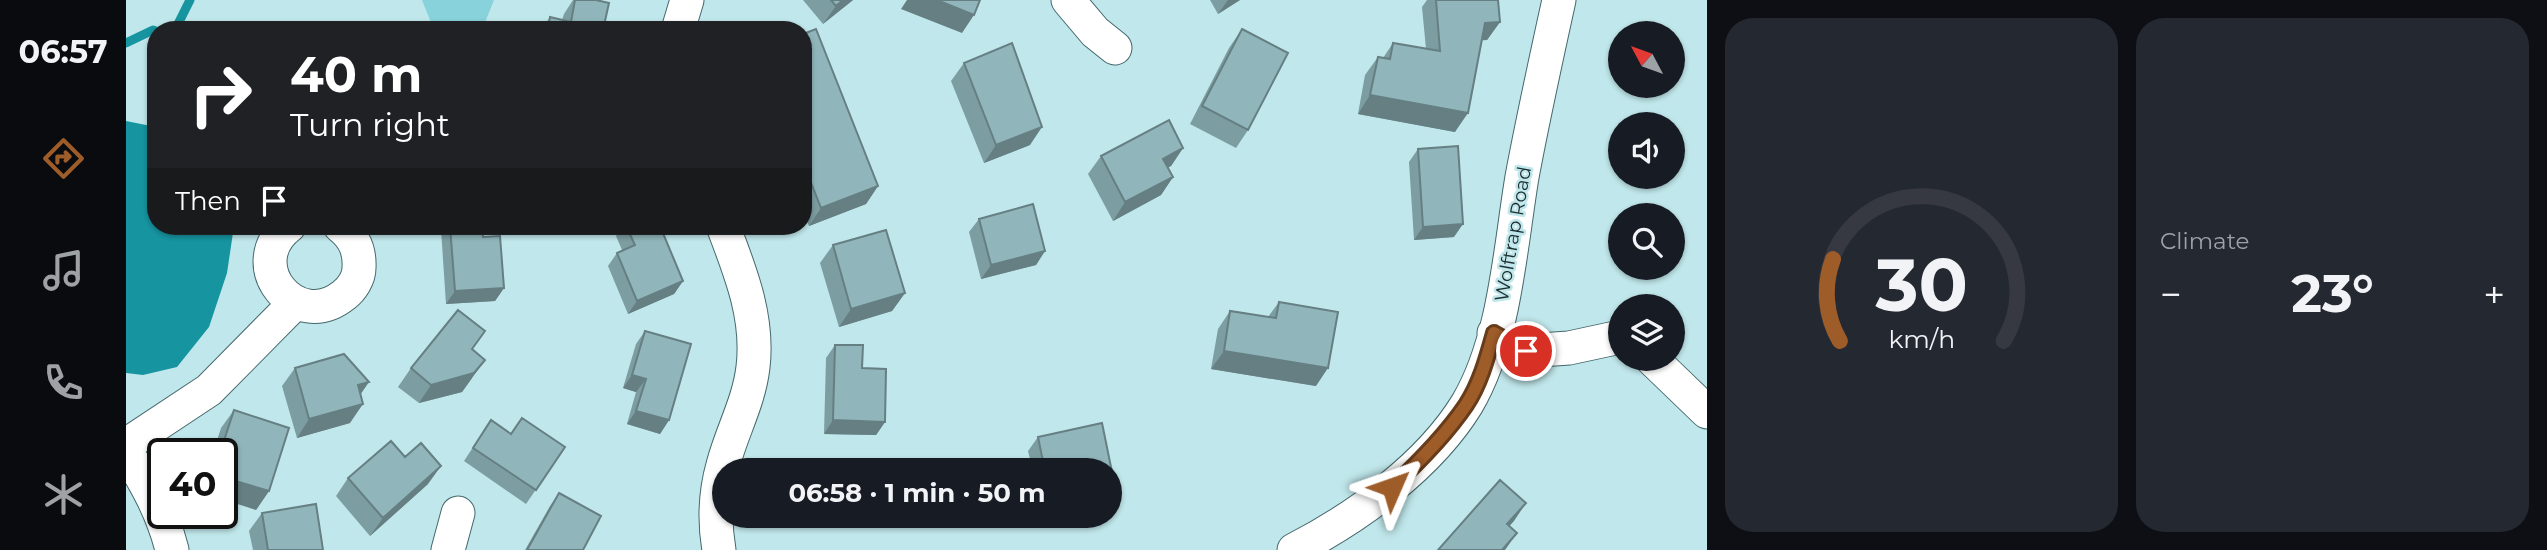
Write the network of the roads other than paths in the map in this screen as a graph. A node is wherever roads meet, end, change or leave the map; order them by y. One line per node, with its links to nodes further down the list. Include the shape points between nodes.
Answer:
1 (687, 0): 4 (street)
2 (1068, 0): 5 (street)
3 (1559, 0): 10 (street, Wolftrap Road)
4 (681, 21)
5 (1115, 48)
6 (278, 235): 9 (street, via 270,272 279,290)
7 (350, 235): 9 (street, via 359,252 359,272 350,290 334,303 314,307)
8 (726, 235): 20 (street, via 750,302 754,339 745,405 716,497)
9 (295, 303): 14 (street, via 209,390)
10 (1494, 333): 11 (street, via 1526,351); 17 (street, Wolftrap Road, via 1466,404 1428,453 1392,487)
11 (1608, 340)
12 (1664, 371): 13 (street)
13 (1707, 412)
14 (126, 446)
15 (126, 451): 18 (street, via 153,495)
16 (458, 513): 19 (street)
17 (1311, 546)
18 (172, 550)
19 (448, 550)
20 (719, 550)

